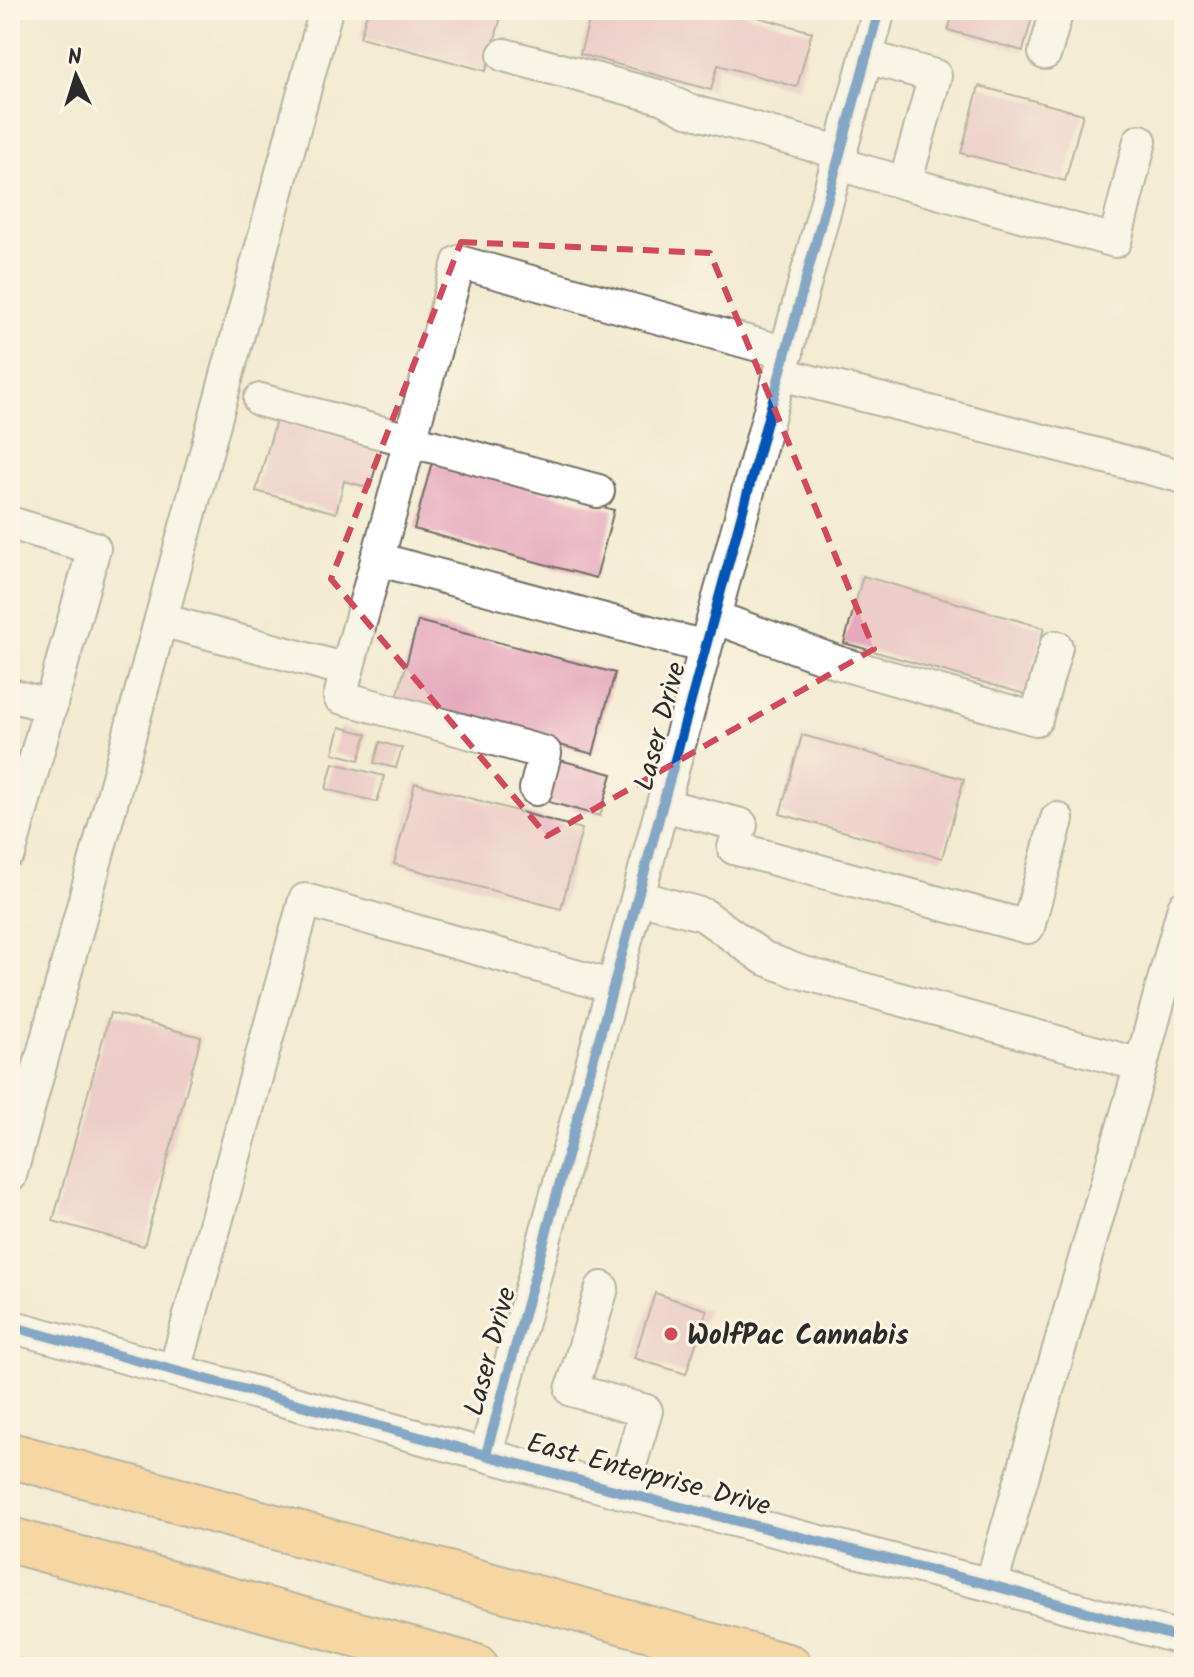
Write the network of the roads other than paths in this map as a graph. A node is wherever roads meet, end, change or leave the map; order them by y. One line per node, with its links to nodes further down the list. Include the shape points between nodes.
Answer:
1 (326, 10): 17 (street)
2 (879, 10): 6 (street, Laser Drive)
3 (1057, 10): 4 (street)
4 (1045, 53)
5 (504, 55): 8 (street, via 661,97)
6 (867, 57): 8 (street, Laser Drive); 9 (street, via 935,76)
7 (1140, 141): 9 (street, via 1115,241)
8 (840, 158): 9 (street); 10 (street, Laser Drive)
9 (905, 183)
10 (784, 363): 12 (street, via 459,262); 13 (street); 18 (street, Laser Drive)
11 (260, 400): 12 (street)
12 (410, 440): 14 (street); 16 (street)
13 (1184, 477)
14 (598, 491)
15 (10, 523): 22 (street, via 94,548)
16 (377, 559): 18 (street); 20 (street)
17 (161, 620): 20 (street); 31 (street)
18 (709, 632): 19 (street, via 1036,719); 24 (street, Laser Drive)
19 (1056, 647)
20 (347, 670): 23 (street, via 340,697 545,753)
21 (10, 695): 22 (street)
22 (51, 706): 26 (street)
23 (536, 789)
24 (663, 805): 25 (street, via 741,825 734,848 1028,927); 27 (street, Laser Drive)
25 (1057, 819)
26 (13, 831)
27 (638, 897): 29 (street, Laser Drive); 30 (street, via 704,915 764,958 797,971)
28 (1184, 907): 30 (street)
29 (614, 987): 34 (street, via 305,900); 35 (street, Laser Drive)
30 (1141, 1065): 39 (street)
31 (10, 1176)
32 (602, 1288): 37 (street, via 572,1390 646,1411)
33 (10, 1326): 34 (street, East Enterprise Drive)
34 (175, 1370): 35 (street, East Enterprise Drive)
35 (486, 1454): 37 (street, East Enterprise Drive)
36 (10, 1455): 42 (highway)
37 (622, 1492): 39 (street, East Enterprise Drive)
38 (10, 1540): 41 (highway)
39 (991, 1585): 40 (street, East Enterprise Drive)
40 (1184, 1639)
41 (476, 1667)
42 (790, 1667)

